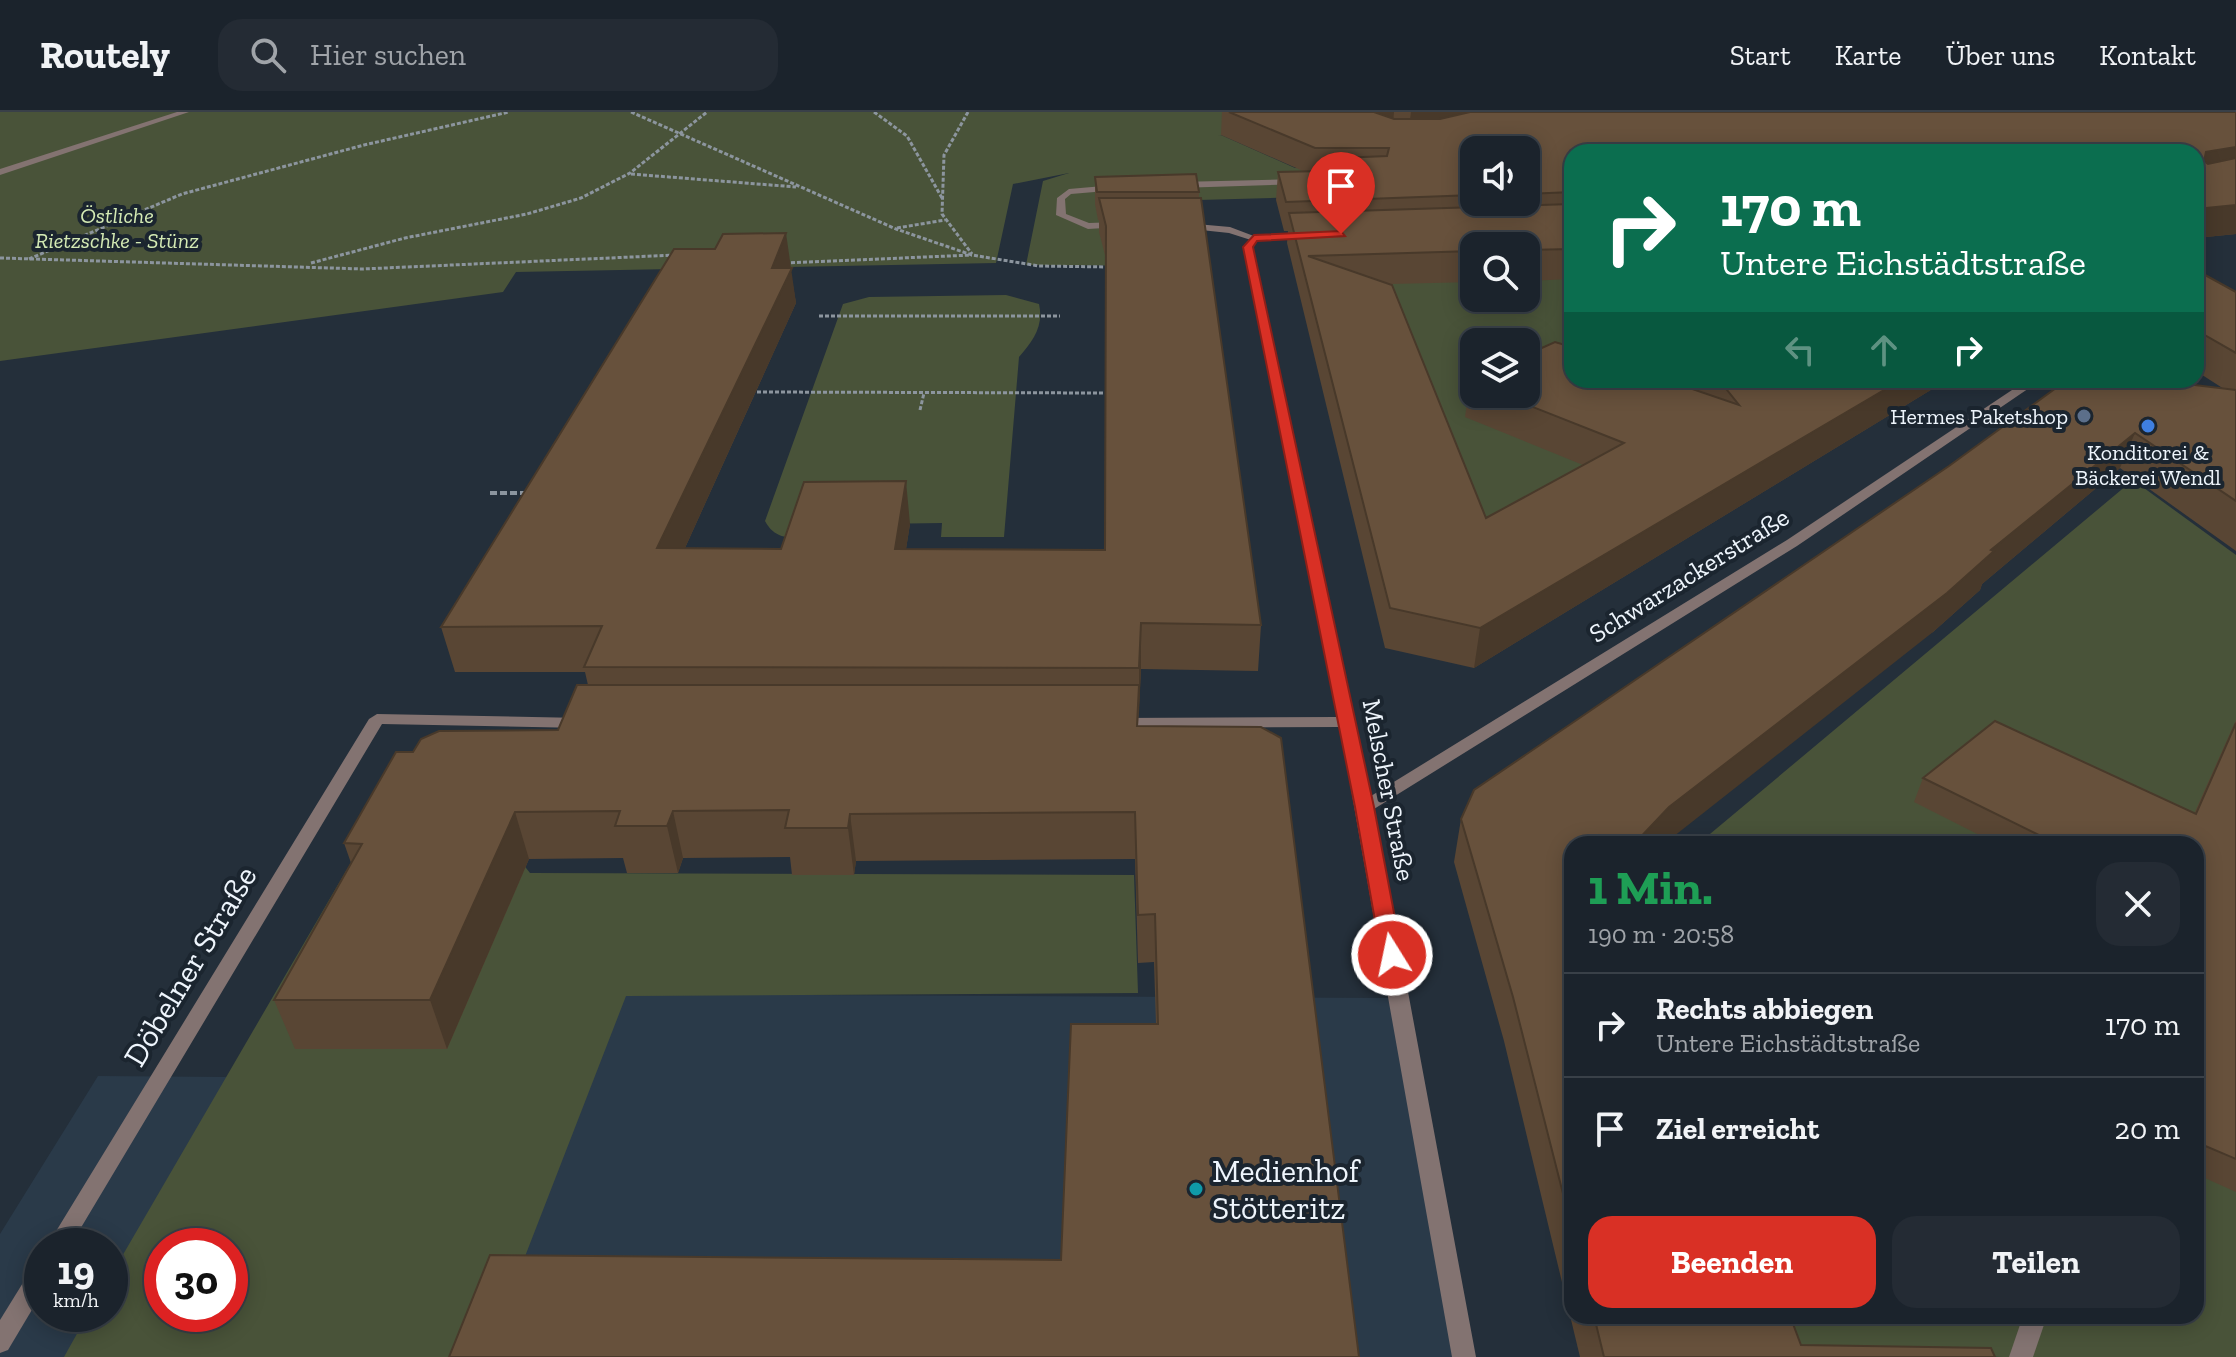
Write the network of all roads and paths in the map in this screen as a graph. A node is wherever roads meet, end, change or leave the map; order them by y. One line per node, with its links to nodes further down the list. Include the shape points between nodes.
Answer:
1 (185, 112): 8 (street)
2 (509, 112): 25 (path, via 182,194)
3 (631, 112): 7 (path)
4 (707, 112): 7 (path)
5 (874, 112): 14 (path, via 907,136)
6 (968, 112): 14 (path, via 944,155)
7 (678, 132): 9 (path); 12 (path)
8 (0, 172)
9 (630, 174): 12 (path); 21 (path, via 575,200 505,220)
10 (1317, 181): 11 (street)
11 (1174, 186)
12 (803, 187): 18 (path)
13 (1127, 187): 16 (street, via 1084,190 1061,198 1061,215 1069,220 1088,226)
14 (942, 199): 15 (path)
15 (945, 220): 18 (path); 22 (path)
16 (1125, 225)
17 (1166, 226): 20 (street, via 1207,226)
18 (896, 229): 22 (path)
19 (1314, 235): 20 (street)
20 (1254, 238): 38 (street, Melscher Straße, via 1248,247)
21 (344, 254): 27 (path); 28 (path)
22 (972, 255): 26 (path)
23 (684, 256): 28 (path)
24 (0, 258): 25 (path)
25 (26, 260): 27 (path)
26 (784, 263)
27 (306, 264): 28 (path)
28 (338, 267)
29 (819, 316): 30 (path)
30 (1060, 316)
31 (2023, 388): 41 (street, Schwarzackerstraße, via 1792,543)
32 (757, 392): 33 (path)
33 (924, 393): 34 (path); 35 (path)
34 (1105, 393)
35 (920, 410)
36 (490, 493): 37 (path)
37 (532, 493)
38 (1347, 722): 40 (street); 41 (street, Melscher Straße)
39 (598, 723): 42 (street, Döbelner Straße, via 377,719)
40 (1105, 723)
41 (1365, 807): 46 (street, Melscher Straße)
42 (69, 1228)
43 (24, 1302): 45 (street)
44 (2032, 1324): 47 (street)
45 (0, 1342)
46 (1464, 1357)
47 (2021, 1357)

